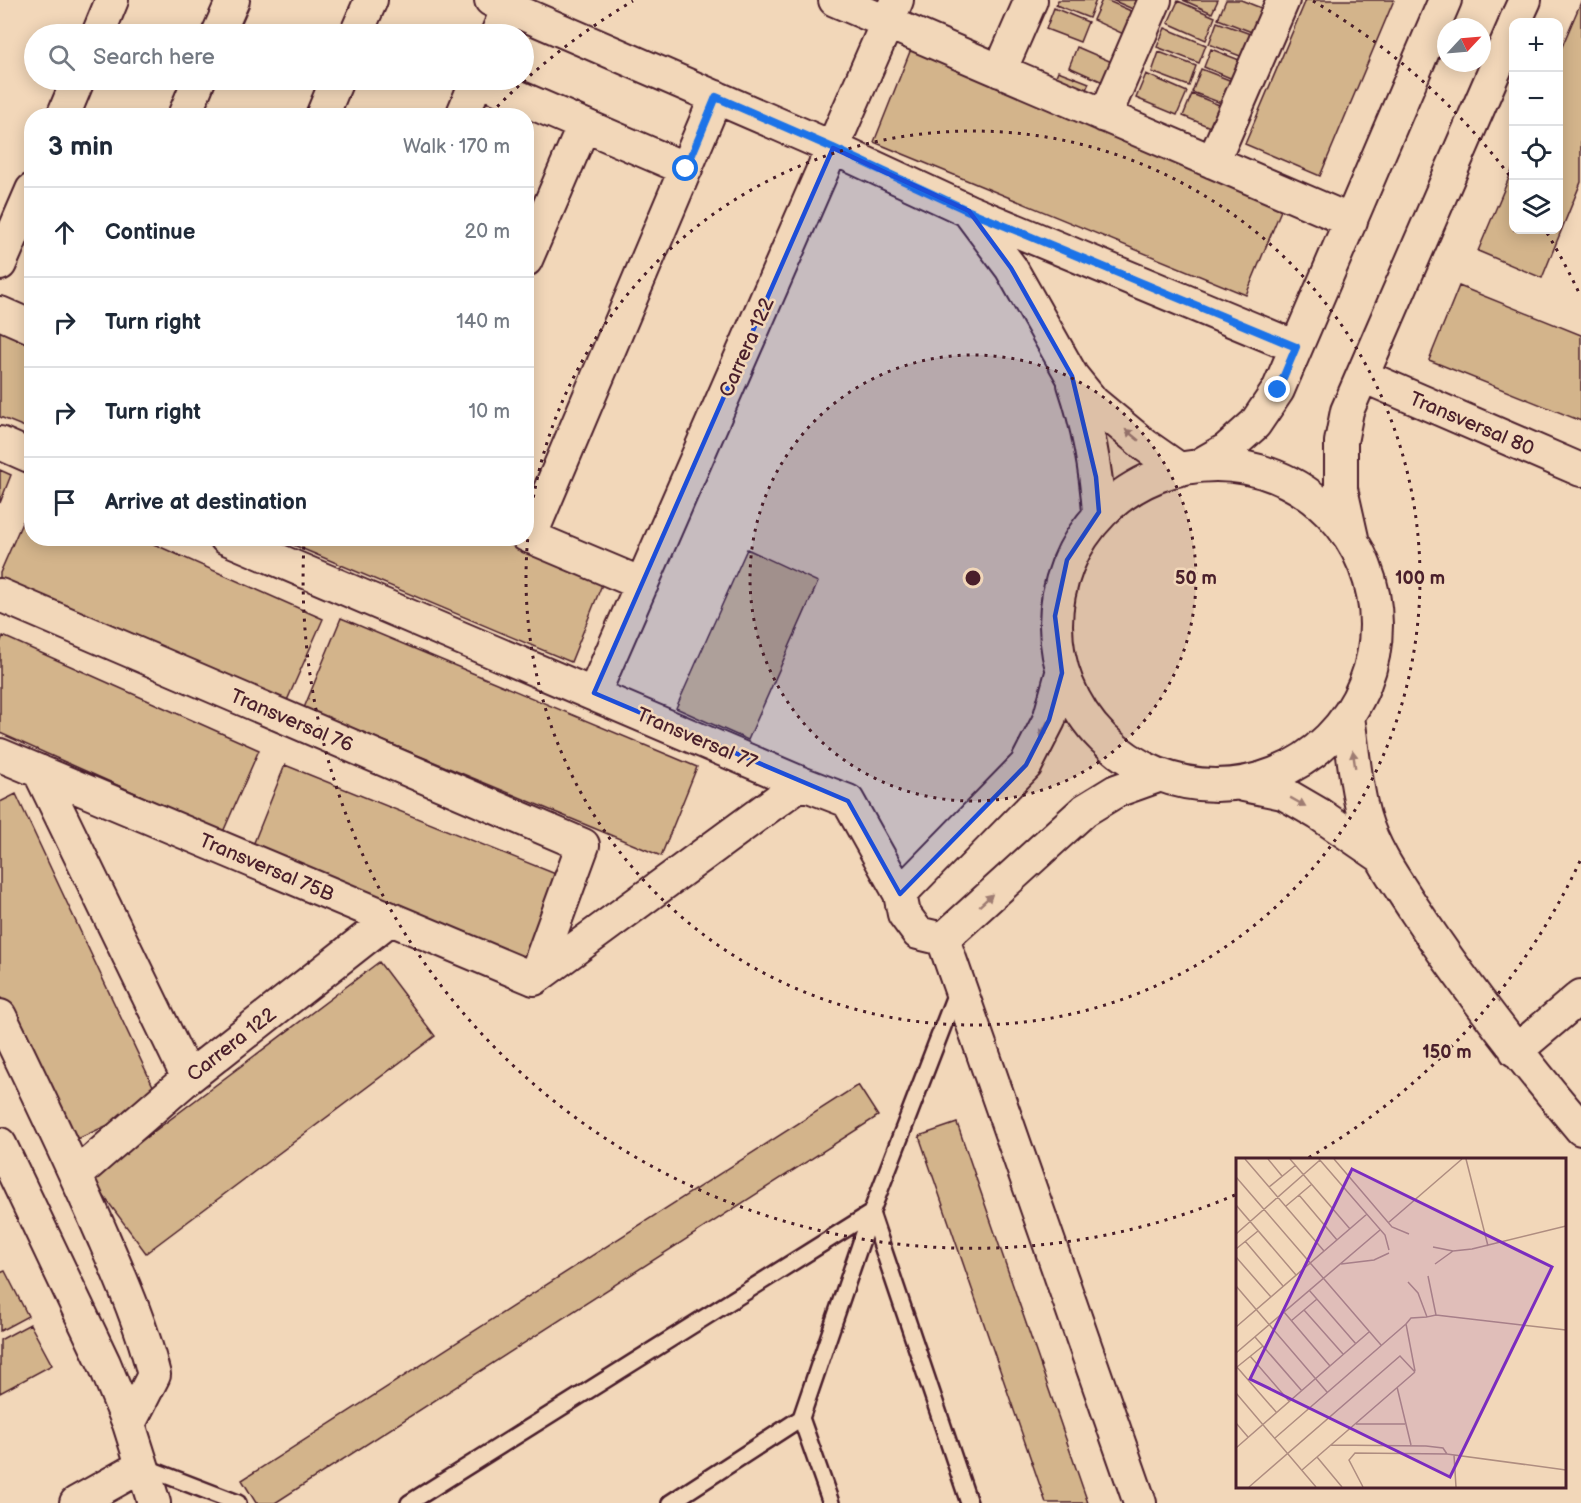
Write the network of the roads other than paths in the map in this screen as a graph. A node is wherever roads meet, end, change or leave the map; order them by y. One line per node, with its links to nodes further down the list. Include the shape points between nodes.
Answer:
1 (112, 0): 13 (street)
2 (233, 0): 14 (street)
3 (371, 0): 15 (street)
4 (835, 0): 10 (street)
5 (1031, 0): 19 (street)
6 (1155, 0): 30 (street)
7 (1283, 0): 33 (street)
8 (1445, 0): 37 (street)
9 (1525, 0): 12 (street)
10 (892, 11): 19 (street); 32 (street, Carrera 122)
11 (499, 14): 16 (street)
12 (1517, 18)
13 (102, 24)
14 (222, 24)
15 (361, 24)
16 (525, 24)
17 (534, 27): 25 (street)
18 (1509, 36): 44 (street)
19 (1000, 71): 30 (street)
20 (74, 90): 26 (street)
21 (195, 90): 27 (street)
22 (333, 90): 28 (street)
23 (474, 90): 29 (street)
24 (502, 90): 31 (street)
25 (716, 97): 32 (street); 34 (street)
26 (66, 108)
27 (187, 108)
28 (325, 108)
29 (466, 108)
30 (1105, 116): 33 (street)
31 (584, 125): 34 (street); 38 (street)
32 (833, 148): 36 (street); 54 (street, Carrera 122)
33 (1213, 162): 37 (street)
34 (686, 169): 50 (street)
35 (24, 208): 39 (street)
36 (969, 211): 42 (street); 43 (street, via 1011,268)
37 (1351, 221): 42 (street)
38 (534, 241)
39 (0, 264)
40 (0, 313): 41 (street)
41 (24, 324)
42 (1296, 347): 47 (street, via 1278,390 1255,424 1227,449)
43 (1072, 376): 47 (street, one-way to 43, via 1117,423); 49 (street, via 1084,416)
44 (1363, 376): 48 (street, Transversal 80); 52 (street, via 1347,411 1341,442 1341,489)
45 (0, 444): 46 (street)
46 (24, 454)
47 (1190, 467): 49 (street, via 1146,479); 52 (street, via 1253,467 1300,488 1340,522)
48 (1581, 470)
49 (1099, 512): 56 (street, via 1067,560 1055,616)
50 (534, 522)
51 (534, 539): 54 (street)
52 (1353, 542): 58 (street, via 1366,567 1376,618 1370,670)
53 (245, 546): 57 (street, Transversal 77)
54 (642, 584): 57 (street, Carrera 122)
55 (0, 595): 68 (street, Transversal 76, via 583,845)
56 (1062, 673): 61 (street, via 1077,706 1098,735 1126,759); 65 (street, one-way to 65, via 1049,720 1026,765)
57 (594, 693): 62 (street, Transversal 77)
58 (1348, 717): 63 (street, via 1319,749 1283,772); 64 (street, one-way to 58, via 1364,817)
59 (0, 755): 60 (street, Transversal 75B)
60 (39, 771): 66 (street, Transversal 75B); 73 (street)
61 (1158, 776): 63 (street, via 1200,786); 67 (street, one-way to 61, via 1085,810 1116,791)
62 (801, 783): 65 (street, Transversal 77, via 848,801); 68 (street)
63 (1243, 784): 64 (street, one-way to 64, via 1283,793)
64 (1380, 856): 72 (street, via 1450,963)
65 (900, 894): 67 (street, Transversal 77, via 904,914 918,933)
66 (390, 919): 68 (street, Transversal 75B); 73 (street, Carrera 122)
67 (943, 939): 69 (street)
68 (534, 979)
69 (959, 985): 77 (lane); 88 (street)
70 (1581, 996): 72 (street)
71 (0, 1016): 76 (street)
72 (1516, 1051): 74 (street)
73 (188, 1078): 76 (street, Carrera 122)
74 (1581, 1129)
75 (0, 1144): 79 (street)
76 (76, 1174): 79 (street, via 116,1268 154,1376)
77 (871, 1213): 78 (lane); 84 (lane); 87 (lane)
78 (801, 1418): 85 (lane); 86 (lane)
79 (129, 1424): 80 (street)
80 (142, 1466): 81 (street); 82 (street); 83 (lane)
81 (76, 1503)
82 (154, 1503)
83 (238, 1503)
84 (409, 1503)
85 (669, 1503)
86 (831, 1503)
87 (969, 1503)
88 (1140, 1503)

